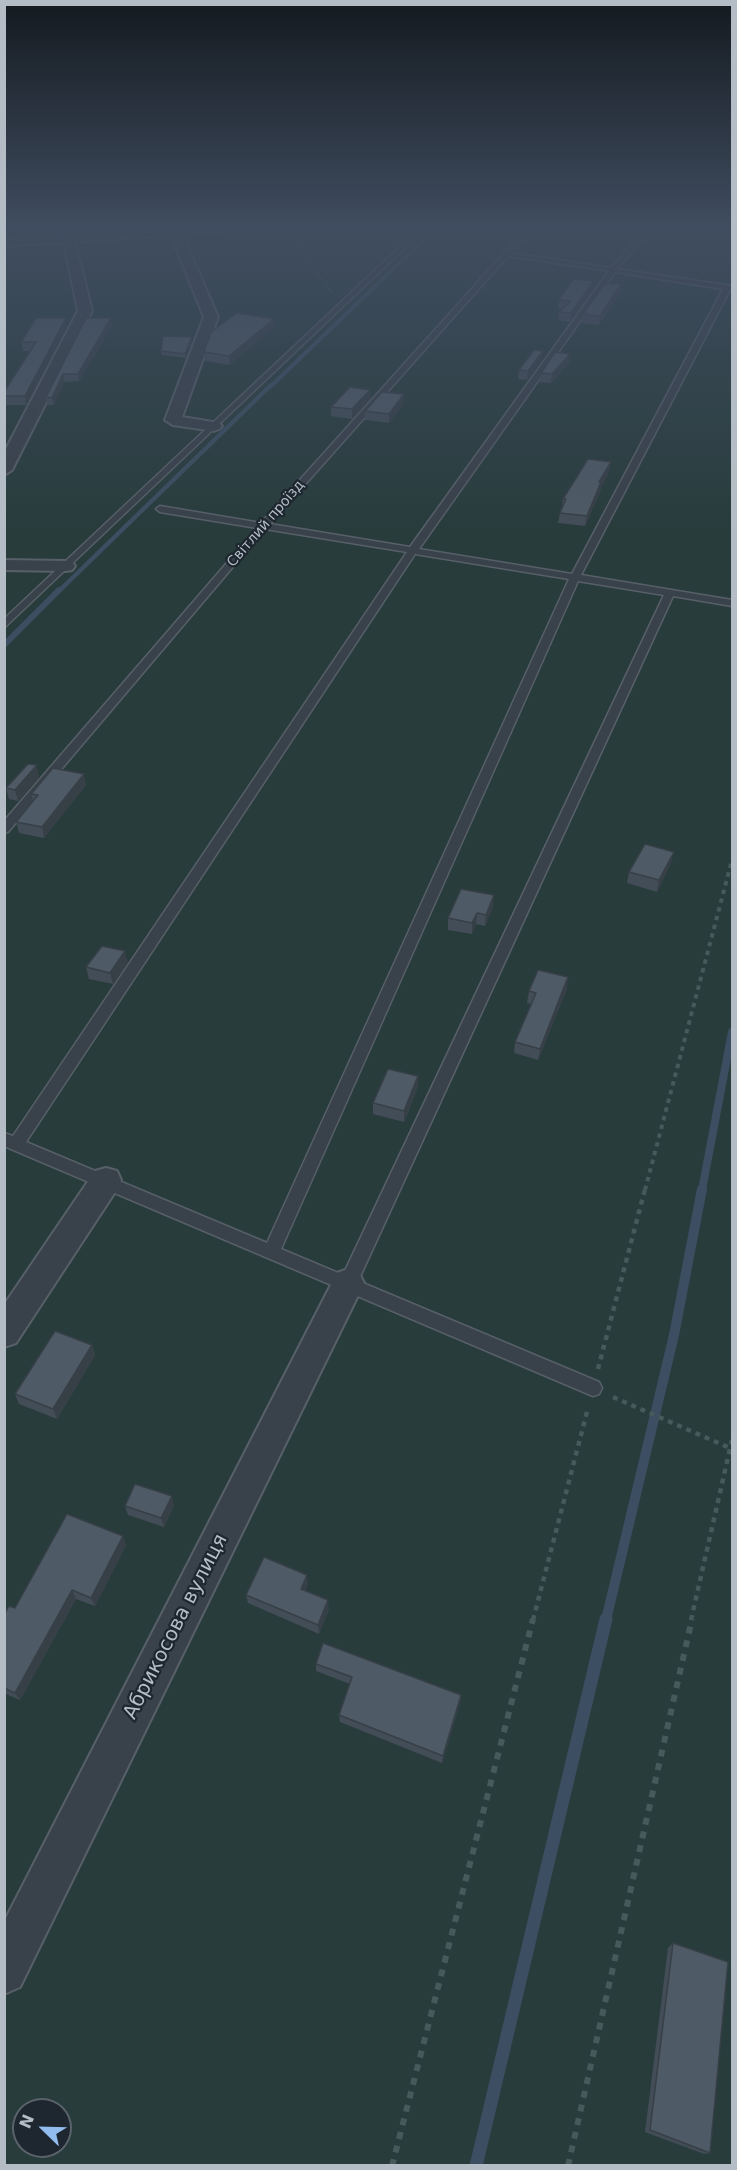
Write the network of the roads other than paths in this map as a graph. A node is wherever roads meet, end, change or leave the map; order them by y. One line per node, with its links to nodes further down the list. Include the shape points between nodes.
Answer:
1 (77, 327): 8 (street)
2 (207, 327): 7 (street, via 173,420)
3 (318, 327): 7 (lane)
4 (441, 327): 10 (lane, Світлий проїзд)
5 (573, 327): 11 (lane)
6 (708, 327): 14 (lane)
7 (214, 426): 13 (lane)
8 (4, 470)
9 (160, 510): 10 (lane)
10 (263, 526): 11 (lane); 18 (lane, Світлий проїзд)
11 (413, 550): 14 (lane); 19 (lane)
12 (4, 565): 13 (street)
13 (66, 566): 17 (lane)
14 (575, 577): 15 (lane); 21 (lane)
15 (670, 592): 16 (lane); 22 (lane)
16 (732, 603)
17 (4, 625)
18 (4, 829)
19 (11, 1141): 20 (lane)
20 (106, 1180): 21 (lane); 23 (street)
21 (272, 1251): 22 (lane)
22 (348, 1283): 24 (lane); 25 (street, Абрикосова вулиця)
23 (4, 1334)
24 (593, 1388)
25 (4, 1971)

